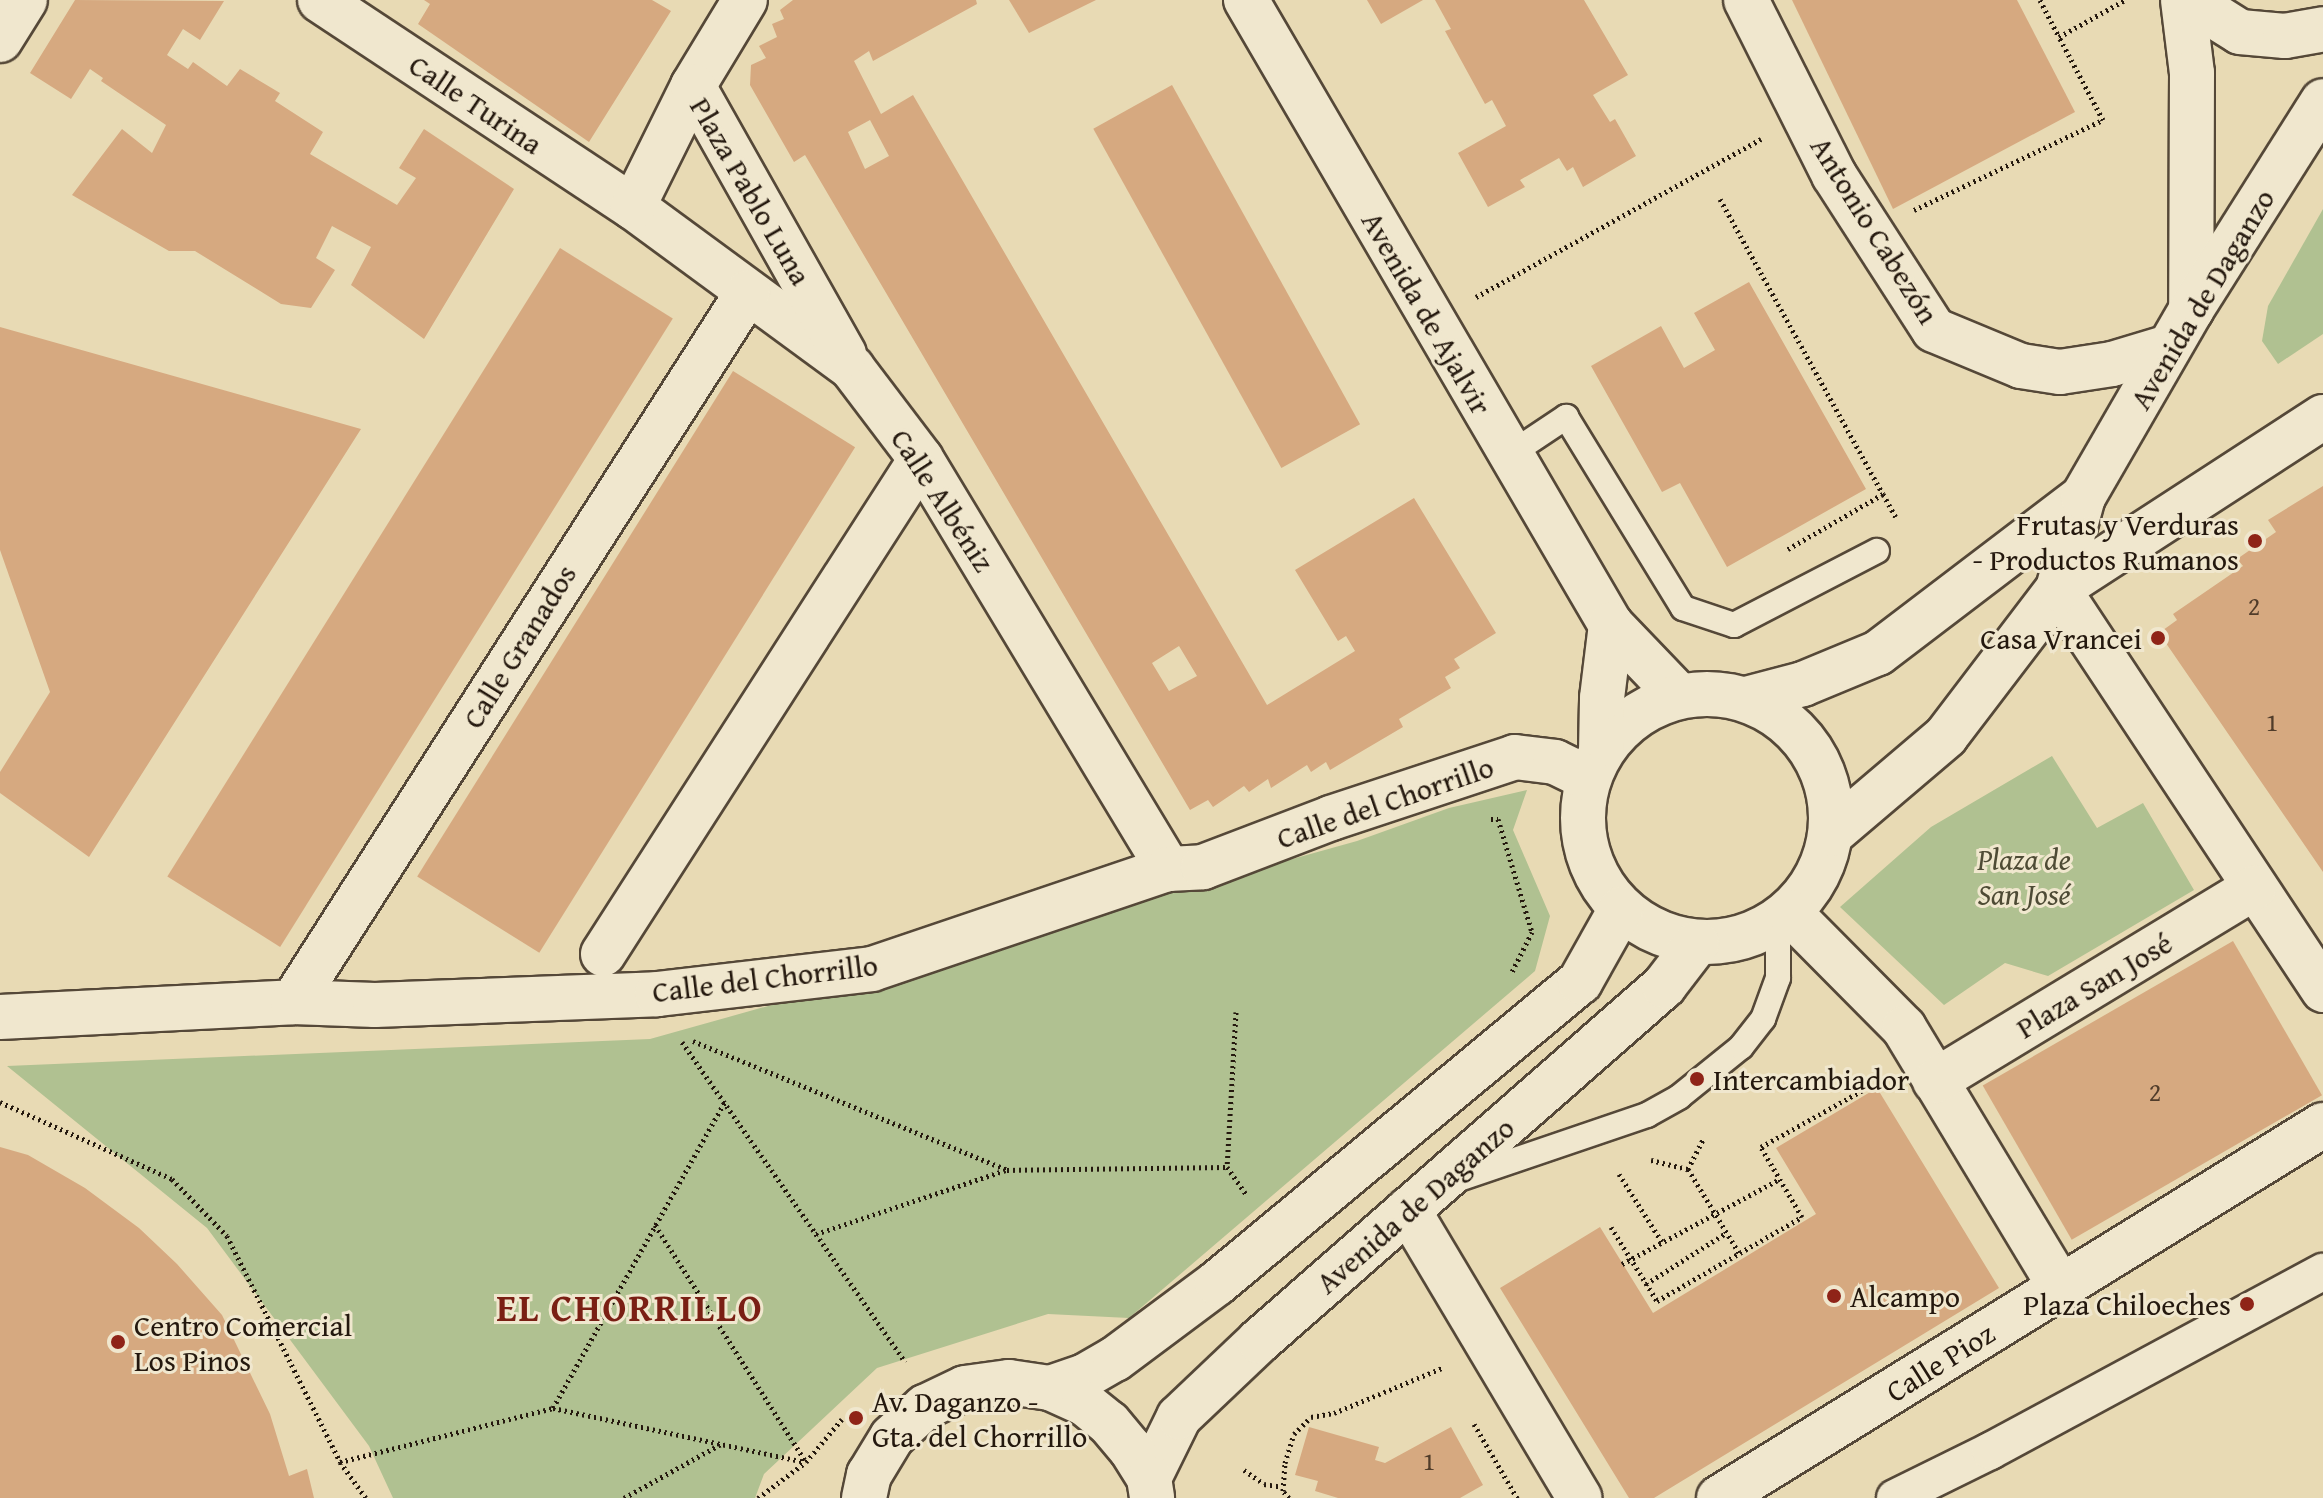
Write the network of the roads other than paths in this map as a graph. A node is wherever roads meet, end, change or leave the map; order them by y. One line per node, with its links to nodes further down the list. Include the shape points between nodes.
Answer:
1 (25, 0): 9 (street)
2 (320, 0): 12 (street, Calle Turina)
3 (745, 0): 10 (street)
4 (1246, 0): 18 (street, Avenida de Ajalvir)
5 (1746, 0): 15 (street, Antonio Cabezón, via 1834,175 1934,330 2021,366 2060,372)
6 (2183, 0): 14 (street, via 2192,73)
7 (2189, 0): 8 (street, via 2240,32 2285,36)
8 (2323, 29)
9 (0, 40)
10 (693, 86): 12 (street, Plaza Pablo Luna); 16 (street, Plaza Pablo Luna)
11 (2323, 101): 14 (street, Avenida de Daganzo)
12 (633, 207): 13 (street, Calle Albéniz)
13 (748, 292): 16 (street, Calle Albéniz); 35 (street, Calle Granados)
14 (2191, 310): 15 (street, Avenida de Daganzo)
15 (2169, 347): 20 (street, Avenida de Daganzo)
16 (852, 368): 19 (street, Calle Albéniz)
17 (2323, 417): 22 (street)
18 (1509, 455): 21 (lane, via 1566,417 1683,608 1734,625); 23 (street, Avenida de Ajalvir)
19 (921, 459): 28 (street, Calle Albéniz); 33 (street)
20 (2083, 497): 22 (street, Avenida de Daganzo); 25 (street, Avenida de Daganzo, via 1878,653 1803,684)
21 (1877, 551)
22 (2058, 589): 27 (street, Avenida de Daganzo, via 1946,736); 29 (street)
23 (1611, 625): 24 (street, Avenida de Ajalvir); 26 (street)
24 (1679, 696): 25 (street, via 1712,693); 26 (street, via 1649,707 1622,727)
25 (1746, 699): 27 (street, via 1784,719 1813,751 1830,791)
26 (1594, 765): 28 (street, Calle del Chorrillo, via 1515,757 1203,867); 30 (street, via 1583,834 1596,874)
27 (1831, 834): 31 (street, via 1822,868 1804,898)
28 (1168, 869): 35 (street, Calle del Chorrillo, via 872,969 657,994 375,1005)
29 (2254, 888): 34 (street); 37 (street, Plaza San José)
30 (1621, 909): 32 (street, via 1656,932); 42 (street, via 1580,982 1217,1283 1115,1359)
31 (1784, 917): 32 (street, via 1739,939); 37 (street, via 1904,1028); 39 (lane, via 1778,978 1763,1019 1741,1047 1679,1097 1647,1115)
32 (1697, 943): 39 (street, Avenida de Daganzo, via 1664,986)
33 (603, 954)
34 (2323, 990)
35 (293, 1002): 36 (street, Calle del Chorrillo)
36 (0, 1017)
37 (1935, 1081): 41 (street)
38 (2323, 1125): 41 (street, Calle Pioz)
39 (1423, 1198): 44 (street, Avenida de Daganzo, via 1179,1417); 45 (street)
40 (2323, 1272): 47 (street)
41 (2060, 1287): 46 (street, Calle Pioz)
42 (1050, 1388): 43 (street, via 1009,1382 965,1388 925,1407 892,1437); 44 (street, via 1084,1403 1109,1423)
43 (861, 1490)
44 (1156, 1491)
45 (1580, 1498)
46 (1719, 1498)
47 (1895, 1498)

